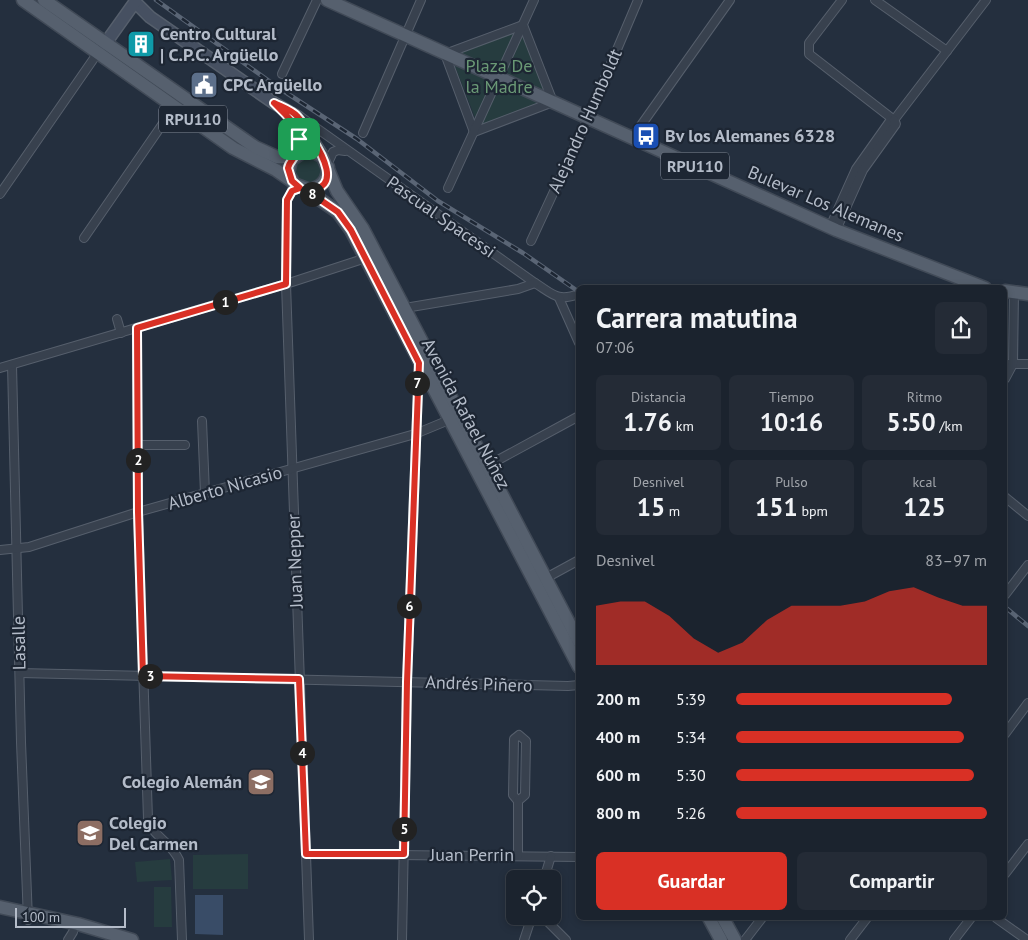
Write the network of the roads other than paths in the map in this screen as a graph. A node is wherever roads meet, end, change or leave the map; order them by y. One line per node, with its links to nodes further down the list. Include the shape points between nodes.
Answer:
1 (23, 0): 17 (main road, RPU110)
2 (44, 0): 17 (main road, RPU110)
3 (317, 0): 20 (street)
4 (327, 0): 16 (main road, Bulevar Los Alemanes / RPU110)
5 (421, 0): 16 (street)
6 (534, 0): 15 (street)
7 (638, 0): 26 (street, Alejandro Humboldt)
8 (730, 0): 30 (street)
9 (842, 0): 27 (street, via 809,43 809,54)
10 (875, 0): 18 (street)
11 (986, 0): 18 (street)
12 (135, 1): 13 (main road); 14 (main road, Avenida Rafael Núñez)
13 (124, 17): 14 (main road); 17 (main road)
14 (150, 17): 23 (main road, Avenida Rafael Núñez)
15 (523, 25): 19 (street); 21 (street); 22 (street)
16 (406, 36): 19 (main road, Bulevar Los Alemanes / RPU110); 29 (street)
17 (102, 48): 24 (main road, RPU110); 32 (main road, RPU110, via 255,147 277,157); 36 (street)
18 (947, 51): 27 (street)
19 (445, 54): 21 (main road, Bulevar Los Alemanes / RPU110); 28 (street)
20 (282, 74)
21 (498, 79): 22 (main road, Bulevar Los Alemanes / RPU110); 28 (street)
22 (553, 102): 26 (main road, Bulevar Los Alemanes / RPU110); 28 (street)
23 (274, 103): 25 (main road, Avenida Rafael Núñez); 32 (main road, Avenida Rafael Núñez, via 297,127 299,136)
24 (175, 106): 34 (main road, RPU110, via 233,148); 38 (street)
25 (295, 114): 31 (street, Pascual Spacessi); 33 (main road, Avenida Rafael Núñez)
26 (588, 118): 30 (main road, Bulevar Los Alemanes / RPU110); 39 (street, Alejandro Humboldt)
27 (894, 120): 37 (street, via 896,124 863,170)
28 (474, 132): 35 (street)
29 (363, 133)
30 (632, 138): 37 (main road, Bulevar Los Alemanes / RPU110)
31 (347, 151): 33 (street, via 334,151); 41 (street, Pascual Spacessi)
32 (294, 156): 33 (main road, RPU110, via 308,150 316,152); 34 (main road, Avenida Rafael Núñez, via 288,168)
33 (326, 163): 34 (main road, via 327,177 323,184 314,189); 48 (main road, Avenida Rafael Núñez, via 336,191 360,223)
34 (299, 186): 40 (main road, Avenida Rafael Núñez, via 342,215); 42 (street, Juan Nepper, via 287,200)
35 (448, 188)
36 (0, 194)
37 (833, 228): 43 (main road, Bulevar Los Alemanes / RPU110)
38 (84, 238)
39 (531, 241)
40 (366, 258): 42 (street); 53 (main road, Avenida Rafael Núñez)
41 (535, 283): 47 (street, Pascual Spacessi); 48 (street, via 518,289)
42 (286, 284): 50 (street); 66 (street, Juan Nepper)
43 (978, 285)
44 (1008, 292): 45 (main road); 54 (street)
45 (1028, 294)
46 (576, 295): 47 (street)
47 (559, 298): 52 (street)
48 (405, 308): 65 (main road, Avenida Rafael Núñez)
49 (117, 319): 51 (street)
50 (137, 328): 51 (street); 63 (street)
51 (121, 333): 56 (street)
52 (576, 336)
53 (419, 363): 58 (main road, Avenida Rafael Núñez); 62 (street)
54 (1009, 364): 55 (street)
55 (1028, 364)
56 (12, 365): 57 (street); 71 (street, Lasalle)
57 (0, 368)
58 (442, 406): 60 (main road, Avenida Rafael Núñez); 65 (main road, via 475,462)
59 (576, 418): 65 (street)
60 (449, 420): 62 (street, Alberto Nicasio); 78 (main road, Avenida Rafael Núñez)
61 (202, 421): 67 (street)
62 (415, 434): 66 (street, Alberto Nicasio); 82 (street)
63 (138, 445): 64 (street); 69 (street)
64 (186, 445)
65 (487, 466): 75 (main road, Avenida Rafael Núñez)
66 (292, 469): 67 (street, Alberto Nicasio); 81 (street, Juan Nepper)
67 (205, 493): 69 (street, Alberto Nicasio)
68 (1007, 500): 70 (street)
69 (138, 512): 71 (street, Alberto Nicasio); 80 (street)
70 (1028, 516)
71 (17, 549): 72 (street, Alberto Nicasio); 79 (street, Lasalle)
72 (0, 550)
73 (576, 562): 75 (street)
74 (1028, 564): 76 (street)
75 (546, 578): 77 (main road, Avenida Rafael Núñez)
76 (1007, 592)
77 (576, 636)
78 (576, 658)
79 (20, 673): 80 (street, Andrés Piñero); 97 (street, Lasalle)
80 (143, 676): 81 (street, Andrés Piñero); 109 (street, via 148,819 151,828 179,860)
81 (299, 679): 82 (street, Andrés Piñero); 88 (street, Juan Nepper)
82 (407, 682): 83 (street, Andrés Piñero); 89 (street)
83 (576, 685)
84 (1028, 703): 85 (street)
85 (1007, 731)
86 (518, 801): 86 (street, via 525,795 526,777 526,741 519,735 514,740 513,795); 90 (street)
87 (1028, 844): 94 (street)
88 (306, 854): 89 (street, Juan Perrin); 110 (street, Juan Nepper)
89 (404, 854): 90 (street, Juan Perrin); 111 (street)
90 (518, 855): 91 (street, Juan Perrin)
91 (551, 856): 92 (street, Juan Perrin); 93 (street)
92 (576, 857)
93 (547, 870)
94 (1007, 871)
95 (0, 907): 97 (main road)
96 (0, 915): 97 (main road)
97 (29, 916): 106 (main road); 108 (main road)
98 (710, 920): 114 (main road)
99 (724, 920): 115 (main road)
100 (760, 920): 116 (street)
101 (865, 920): 117 (street)
102 (969, 920): 118 (street)
103 (999, 920): 119 (street)
104 (529, 925): 112 (street)
105 (551, 925): 113 (street)
106 (71, 936): 107 (main road)
107 (104, 940)
108 (132, 940)
109 (182, 940)
110 (309, 940)
111 (402, 940)
112 (524, 940)
113 (566, 940)
114 (721, 940)
115 (735, 940)
116 (745, 940)
117 (850, 940)
118 (954, 940)
119 (1026, 940)

